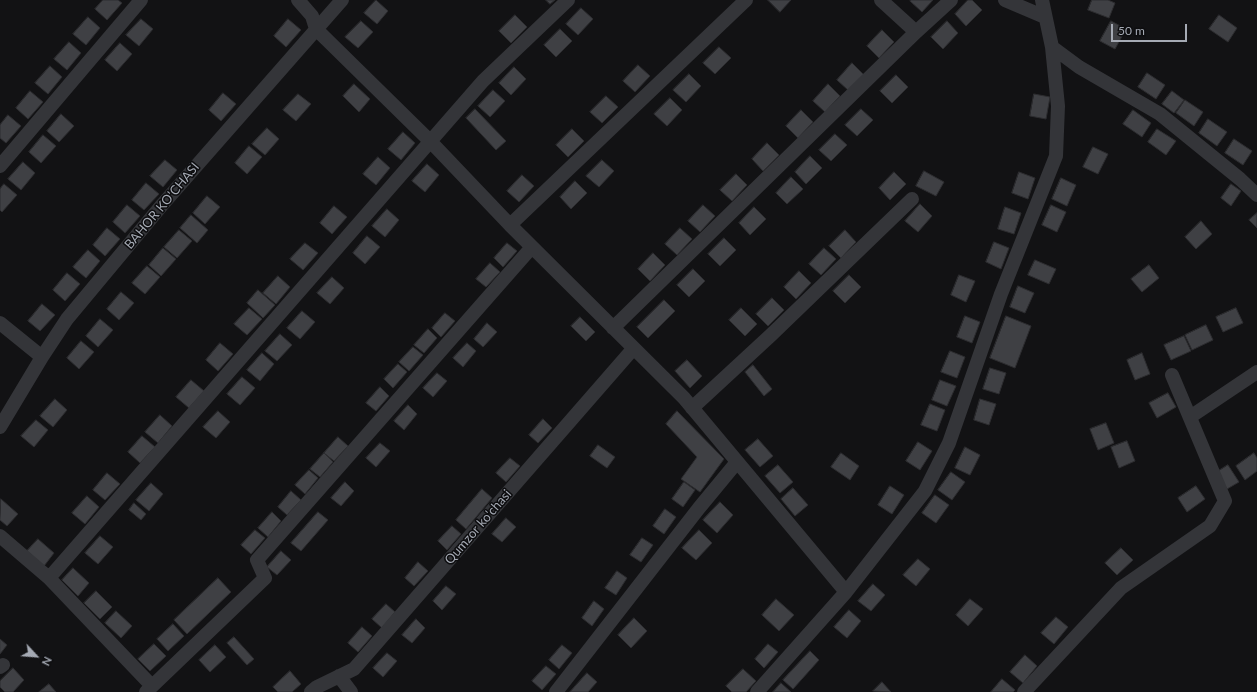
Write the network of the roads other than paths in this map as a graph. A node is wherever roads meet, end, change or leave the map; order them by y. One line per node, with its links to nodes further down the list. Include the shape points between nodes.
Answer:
1 (141, 0): 15 (street)
2 (298, 0): 11 (street, via 312,16)
3 (342, 0): 11 (street, BAHOR KO'CHASI)
4 (568, 0): 14 (street, via 483,81)
5 (746, 0): 18 (street)
6 (881, 0): 12 (street)
7 (951, 0): 12 (street)
8 (1005, 0): 10 (street)
9 (1042, 0): 10 (street)
10 (1045, 17): 13 (street)
11 (316, 29): 14 (street); 23 (street, BAHOR KO'CHASI, via 162,205 67,319)
12 (916, 32): 21 (street)
13 (1052, 47): 16 (street, via 1078,67 1160,114); 32 (street, via 1058,106 1056,156 1001,294 949,443 925,491)
14 (430, 141): 18 (street); 31 (street)
15 (0, 166)
16 (1257, 195)
17 (912, 199): 26 (street)
18 (510, 225): 19 (street)
19 (532, 247): 21 (street); 34 (street, via 256,560 265,578)
20 (0, 323): 23 (street)
21 (613, 328): 22 (street)
22 (633, 349): 26 (street); 33 (street, Qumzor ko'chasi, via 354,669)
23 (42, 357): 28 (street, BAHOR KO'CHASI)
24 (1257, 372): 27 (street)
25 (1172, 375): 27 (street)
26 (692, 408): 29 (street)
27 (1190, 417): 39 (street, via 1225,501 1210,526 1121,588)
28 (0, 427)
29 (737, 462): 32 (street); 37 (street)
30 (0, 536): 31 (street)
31 (49, 578): 34 (street)
32 (846, 592): 38 (street)
33 (339, 676): 35 (street, Qumzor ko'chasi); 36 (street)
34 (149, 689)
35 (311, 692)
36 (351, 692)
37 (556, 692)
38 (757, 692)
39 (1024, 692)

